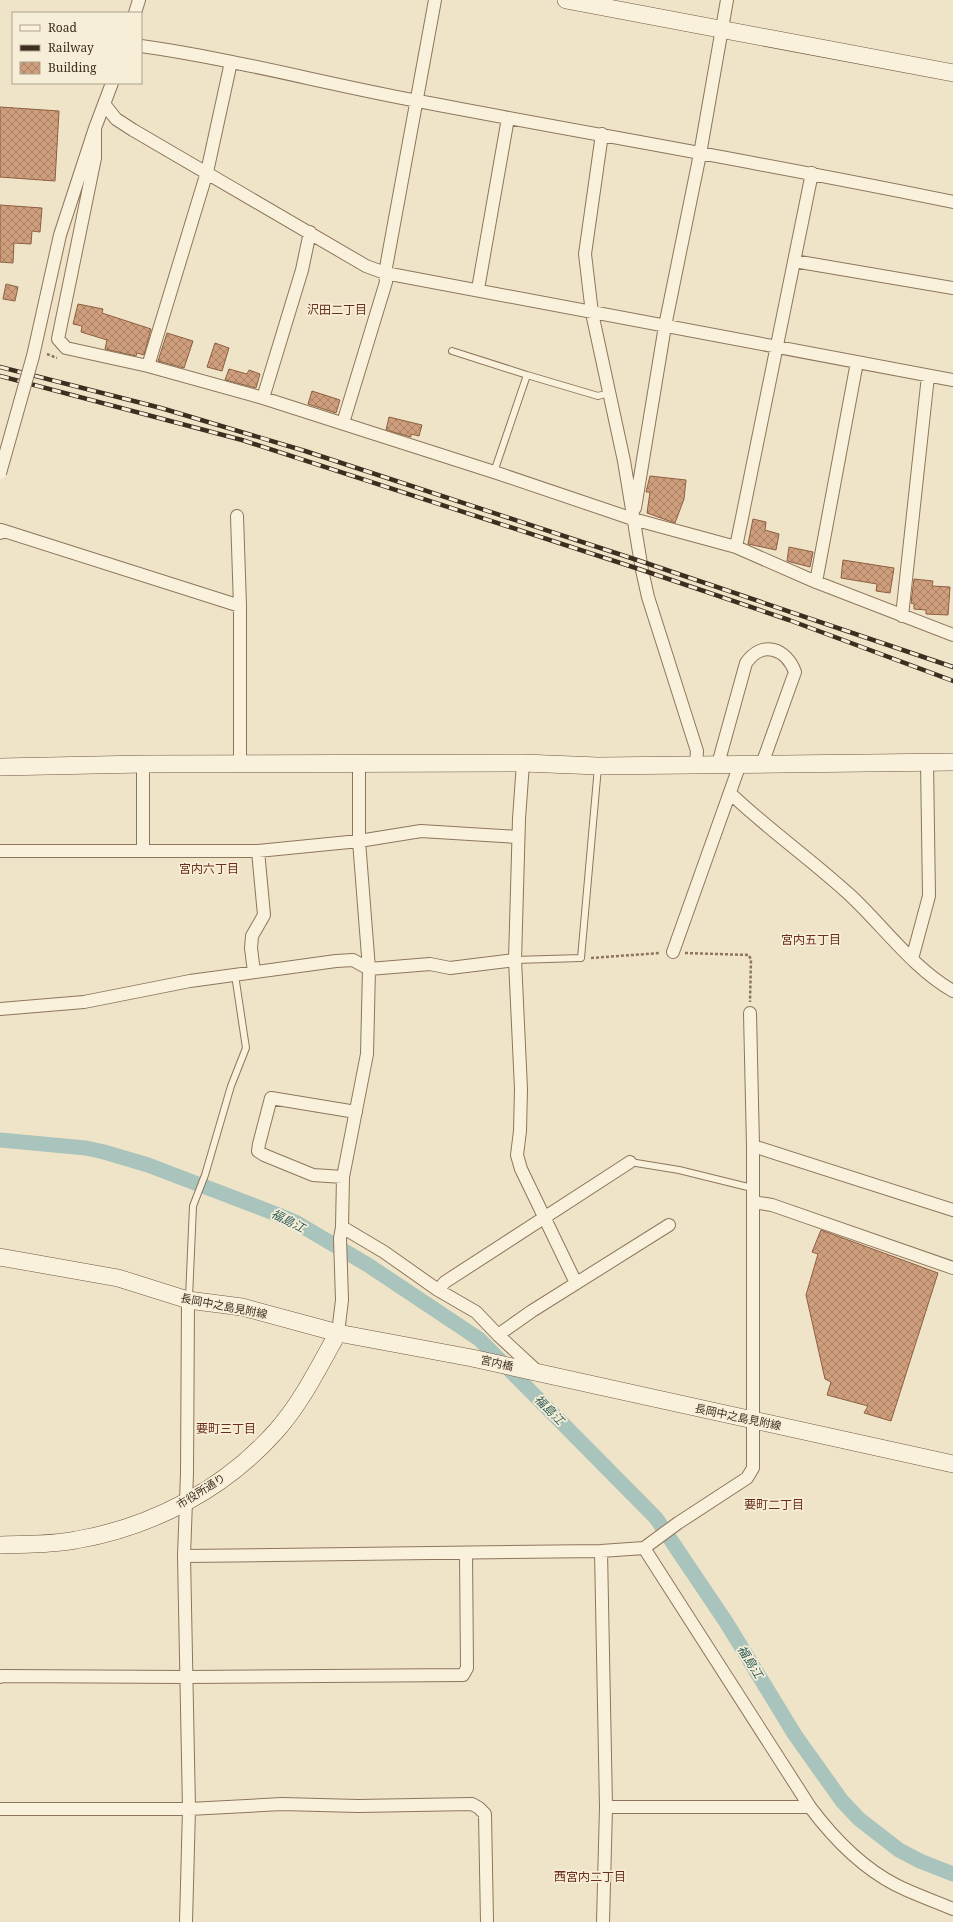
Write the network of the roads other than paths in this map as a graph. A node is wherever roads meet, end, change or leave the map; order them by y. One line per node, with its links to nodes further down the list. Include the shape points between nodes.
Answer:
1 (139, 0): 5 (street)
2 (435, 0): 11 (street)
3 (566, 0): 6 (street)
4 (727, 0): 6 (street)
5 (135, 12)
6 (722, 30): 9 (street); 16 (street)
7 (142, 46): 8 (street)
8 (231, 62): 11 (street); 17 (street)
9 (953, 73)
10 (112, 84): 12 (street)
11 (416, 101): 13 (street); 22 (street)
12 (105, 105): 14 (street); 17 (street, via 116,119)
13 (508, 118): 15 (street); 24 (street)
14 (95, 128): 30 (street, via 95,158 58,338 66,348); 38 (street, bridge, via 60,235 33,356)
15 (602, 134): 16 (street); 25 (street, via 584,254)
16 (700, 154): 18 (street); 26 (street)
17 (207, 172): 20 (street); 30 (street)
18 (812, 173): 19 (street); 21 (street)
19 (953, 202)
20 (310, 232): 22 (street, via 366,266); 35 (street, via 302,270)
21 (794, 260): 23 (street); 27 (street)
22 (385, 273): 24 (street); 36 (street, via 386,282)
23 (953, 288)
24 (478, 289): 25 (street)
25 (592, 313): 26 (street); 34 (street)
26 (665, 326): 27 (street); 40 (street)
27 (775, 348): 29 (street); 42 (street)
28 (452, 351): 31 (lane)
29 (857, 362): 32 (street); 43 (street)
30 (148, 366): 35 (street)
31 (527, 375): 34 (lane, via 598,396); 37 (lane)
32 (928, 376): 33 (street); 45 (street)
33 (953, 380)
34 (609, 393): 40 (street)
35 (263, 398): 36 (street)
36 (343, 423): 37 (street)
37 (494, 472): 40 (street)
38 (0, 473)
39 (237, 516): 44 (street)
40 (634, 519): 42 (street); 53 (street, via 648,597 696,751)
41 (0, 533): 44 (street, via 1,530)
42 (736, 547): 43 (street)
43 (816, 582): 45 (street)
44 (240, 606): 51 (street)
45 (902, 616): 46 (street)
46 (953, 634)
47 (927, 762): 48 (street); 56 (street); 66 (street, via 929,896)
48 (953, 762)
49 (523, 763): 52 (street); 57 (street); 60 (street)
50 (143, 764): 51 (street); 58 (street); 63 (street)
51 (240, 764): 52 (street)
52 (359, 764): 61 (street)
53 (696, 764): 54 (street); 57 (street)
54 (718, 764): 55 (street); 56 (street, via 746,663 758,652 769,649 784,654 795,672)
55 (740, 764): 56 (street); 59 (street)
56 (762, 764)
57 (598, 766): 67 (lane, via 581,958)
58 (0, 767)
59 (731, 794): 65 (street); 66 (street, via 851,896)
60 (518, 837): 61 (street, via 421,831); 67 (street)
61 (359, 841): 64 (street); 68 (street)
62 (0, 851): 63 (street)
63 (143, 851): 64 (street)
64 (258, 851): 69 (street, via 264,916 252,936)
65 (673, 952)
66 (912, 959): 71 (street)
67 (515, 960): 68 (street, via 450,968 430,964); 81 (street, via 521,1090 517,1155 521,1169)
68 (369, 969): 69 (street, via 353,960); 74 (street, via 367,1054)
69 (254, 972): 70 (street)
70 (236, 975): 72 (street, via 190,981 84,1002); 88 (lane, via 246,1048 231,1086 205,1176 193,1206)
71 (953, 991)
72 (0, 1010)
73 (750, 1013): 75 (street)
74 (356, 1112): 77 (street); 77 (street, via 271,1098 259,1144 258,1151 264,1155 313,1175)
75 (753, 1146): 78 (street); 80 (street)
76 (630, 1162): 78 (lane, via 679,1170); 81 (street)
77 (343, 1177): 83 (street)
78 (752, 1188): 79 (street)
79 (753, 1202): 85 (street, via 772,1205); 94 (street)
80 (953, 1210)
81 (544, 1216): 86 (street); 87 (street, via 445,1282)
82 (669, 1225): 86 (street)
83 (341, 1233): 87 (street, via 384,1252); 89 (street, via 342,1300)
84 (0, 1257): 88 (street, 長岡中之島見附線, via 118,1278)
85 (953, 1268)
86 (576, 1283): 90 (street)
87 (438, 1290): 90 (street, via 476,1312)
88 (188, 1300): 89 (street, 長岡中之島見附線, via 242,1307); 96 (street)
89 (338, 1333): 91 (street, 長岡中之島見附線); 96 (street, 市役所通り, via 306,1389 277,1430 239,1466)
90 (498, 1335): 93 (street)
91 (472, 1358): 92 (street, 宮内橋)
92 (522, 1369): 93 (street, 長岡中之島見附線)
93 (539, 1373): 94 (street, 長岡中之島見附線)
94 (753, 1420): 95 (street, 長岡中之島見附線); 97 (street, via 754,1468 747,1478)
95 (953, 1464)
96 (186, 1503): 98 (street, 市役所通り, via 139,1524 102,1535 74,1541); 101 (street)
97 (648, 1544): 99 (street); 105 (street)
98 (0, 1545)
99 (601, 1551): 100 (street); 104 (street)
100 (466, 1553): 101 (street); 102 (street, via 467,1668 463,1675)
101 (184, 1556): 102 (street)
102 (186, 1677): 103 (street); 107 (street)
103 (0, 1678)
104 (606, 1807): 105 (street); 111 (street)
105 (810, 1807): 108 (street, via 841,1845 878,1874 896,1885)
106 (0, 1809): 107 (street)
107 (189, 1809): 109 (street); 110 (street, via 282,1804 472,1804 485,1814)
108 (953, 1909)
109 (186, 1922)
110 (487, 1922)
111 (604, 1922)

